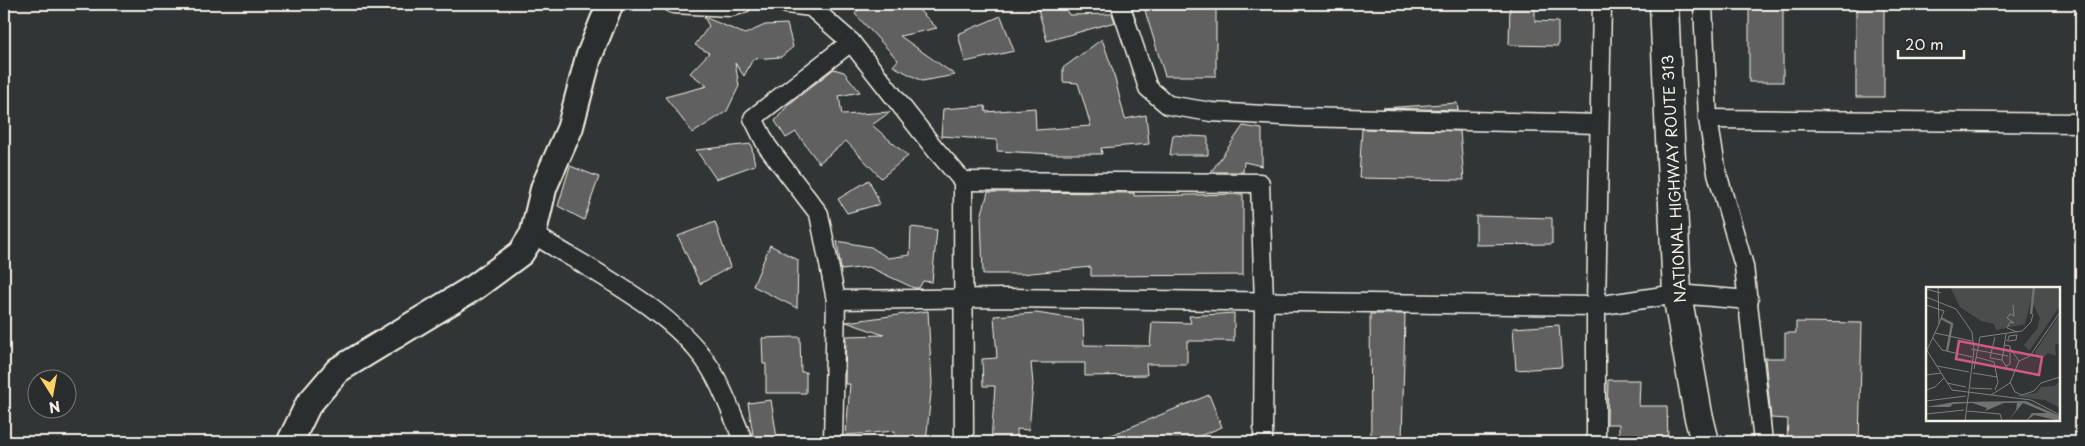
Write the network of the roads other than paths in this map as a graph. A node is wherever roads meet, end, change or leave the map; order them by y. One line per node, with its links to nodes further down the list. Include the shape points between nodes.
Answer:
1 (610, 4): 14 (street, via 588,59 570,128 544,187)
2 (673, 4): 3 (street, via 730,7)
3 (742, 4)
4 (787, 4): 9 (street, via 811,7)
5 (1120, 4): 12 (street, via 1148,88 1168,105 1211,112 1300,117)
6 (1602, 4): 12 (street)
7 (1664, 4): 15 (highway, NATIONAL HIGHWAY ROUTE 313)
8 (1703, 4): 10 (street)
9 (851, 42): 13 (street, via 934,149); 17 (street, via 754,118 767,146 819,214)
10 (1708, 119): 11 (street); 18 (street, via 1717,173 1744,266)
11 (2081, 123)
12 (1600, 124): 20 (street)
13 (963, 181): 16 (street); 19 (street, via 1260,183)
14 (533, 234): 21 (street, via 521,253 475,287 338,370 308,406); 22 (street, via 678,329 709,366)
15 (1677, 294): 18 (street); 20 (street); 27 (highway, NATIONAL HIGHWAY ROUTE 313)
16 (964, 298): 17 (street); 19 (street); 24 (street)
17 (836, 300): 23 (street)
18 (1748, 300): 28 (street)
19 (1264, 304): 20 (street); 25 (street)
20 (1596, 306): 26 (street)
21 (290, 442)
22 (744, 442)
23 (832, 442)
24 (964, 442)
25 (1263, 442)
26 (1596, 442)
27 (1705, 442)
28 (1762, 442)

